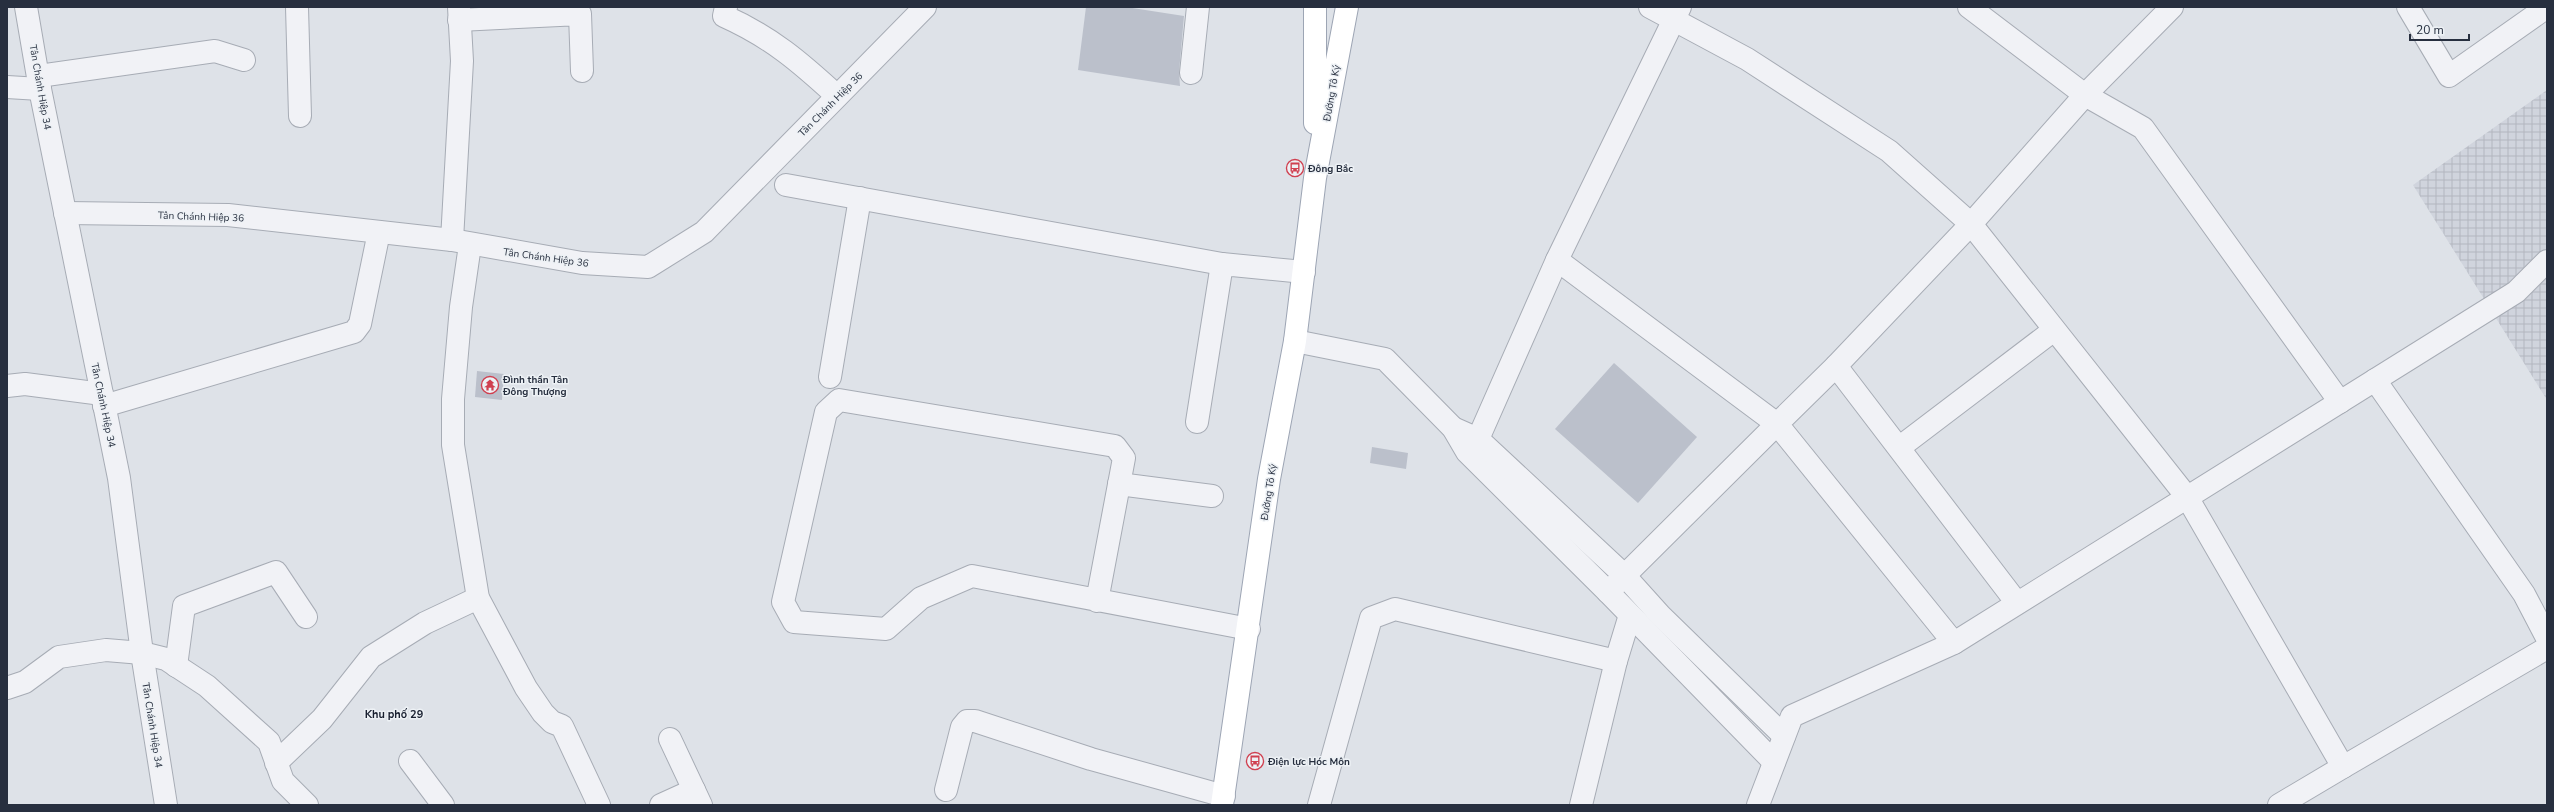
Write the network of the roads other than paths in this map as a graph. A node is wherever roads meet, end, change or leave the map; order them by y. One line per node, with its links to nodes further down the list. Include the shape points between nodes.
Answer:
1 (26, 7): 18 (street, Tân Chánh Hiệp 34)
2 (298, 7): 22 (street)
3 (726, 7): 21 (street, via 724,16 755,30 801,63)
4 (925, 7): 21 (street, Tân Chánh Hiệp 36)
5 (1198, 7): 17 (street)
6 (1315, 7): 23 (main road, Đường Tô Ký)
7 (1347, 7): 23 (main road, Đường Tô Ký)
8 (1650, 7): 14 (street)
9 (1969, 7): 20 (street)
10 (2172, 7): 20 (street)
11 (2408, 7): 12 (street, via 2449,76)
12 (2547, 7)
13 (459, 14): 16 (street, via 580,14); 29 (street, via 462,61)
14 (1676, 14): 27 (street, via 1889,151); 30 (street)
15 (244, 60): 18 (street, via 215,52)
16 (582, 71)
17 (1191, 73)
18 (40, 83): 19 (street); 26 (street, Tân Chánh Hiệp 34)
19 (7, 87)
20 (2085, 95): 27 (street); 41 (street, via 2143,128)
21 (837, 96): 29 (street, Tân Chánh Hiệp 36, via 704,232 648,267 582,263)
22 (300, 116)
23 (1315, 178): 33 (main road, Đường Tô Ký)
24 (786, 185): 25 (street)
25 (860, 198): 32 (street); 37 (street)
26 (65, 213): 28 (street, Tân Chánh Hiệp 36, via 228,215); 40 (street, Tân Chánh Hiệp 34)
27 (1971, 224): 34 (street); 36 (street)
28 (379, 232): 29 (street, Tân Chánh Hiệp 36); 40 (street, via 360,324 354,332)
29 (461, 243): 51 (street, via 453,445)
30 (1557, 260): 43 (street); 44 (street)
31 (2547, 261): 38 (street, via 2516,292)
32 (1222, 264): 33 (street); 42 (street)
33 (1304, 272): 35 (main road, Đường Tô Ký)
34 (2054, 330): 45 (street); 48 (street)
35 (1295, 341): 44 (street, via 1385,359); 56 (main road, Đường Tô Ký, via 1269,479)
36 (1836, 366): 43 (street); 45 (street)
37 (830, 377)
38 (2375, 380): 41 (street); 57 (street, via 2524,594)
39 (7, 386): 40 (street, via 24,384)
40 (103, 400): 60 (street, Tân Chánh Hiệp 34, via 119,478)
41 (2340, 402): 48 (street)
42 (1197, 422)
43 (1777, 424): 49 (street); 58 (street)
44 (1472, 445): 49 (street); 50 (street)
45 (1900, 447): 53 (street)
46 (1119, 484): 47 (street); 52 (street); 52 (street, via 1124,458 1115,446 839,400 826,412 783,602 794,622 886,629 920,598 972,576)
47 (1212, 496)
48 (2187, 497): 53 (street); 69 (street)
49 (1624, 575): 50 (street); 64 (street, via 1660,615)
50 (1608, 592): 54 (street)
51 (478, 598): 68 (street, via 425,624 371,657 322,719); 76 (street, via 526,688 543,714 562,726)
52 (1097, 601): 56 (street)
53 (2017, 603): 58 (street)
54 (1630, 614): 61 (street); 67 (street)
55 (306, 617): 62 (street, via 276,572 184,606)
56 (1249, 630): 72 (main road, Đường Tô Ký)
57 (2547, 638)
58 (1954, 643): 64 (street, via 1792,716)
59 (2547, 648): 69 (street)
60 (142, 653): 62 (street, via 166,659); 63 (street, via 106,650 59,658 25,682); 73 (street, Tân Chánh Hiệp 34)
61 (1616, 661): 78 (street, via 1396,609 1371,618); 79 (street)
62 (176, 666): 68 (street, via 207,686 269,742)
63 (7, 688)
64 (1784, 736): 67 (street)
65 (670, 739): 71 (street)
66 (410, 761): 75 (street)
67 (1774, 762): 80 (street)
68 (276, 763): 74 (street, via 282,781)
69 (2344, 767): 81 (street)
70 (946, 790): 72 (street, via 962,726 967,721 975,720)
71 (697, 798): 77 (street)
72 (1223, 800)
73 (166, 805)
74 (307, 805)
75 (443, 805)
76 (599, 805)
77 (661, 805)
78 (1319, 805)
79 (1581, 805)
80 (1758, 805)
81 (2279, 805)

